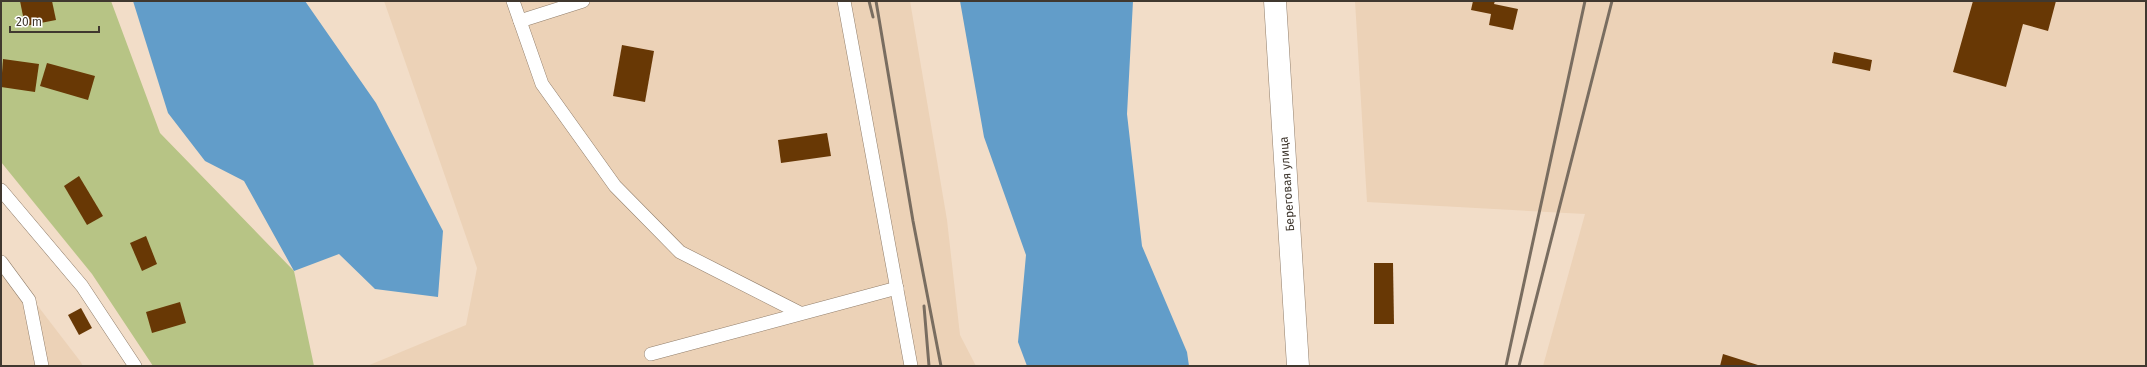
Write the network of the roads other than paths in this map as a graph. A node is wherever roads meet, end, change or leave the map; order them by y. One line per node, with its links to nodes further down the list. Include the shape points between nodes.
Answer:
1 (513, 1): 5 (lane)
2 (582, 1): 5 (lane)
3 (844, 1): 8 (lane)
4 (1275, 1): 14 (street, Береговая улица)
5 (520, 20): 9 (lane, via 542,84 615,186 680,252)
6 (1, 190): 12 (lane, via 82,286)
7 (1, 262): 11 (lane, via 29,300)
8 (897, 288): 9 (lane); 13 (lane)
9 (800, 313): 10 (lane)
10 (651, 354)
11 (42, 366)
12 (135, 366)
13 (910, 366)
14 (1298, 366)

